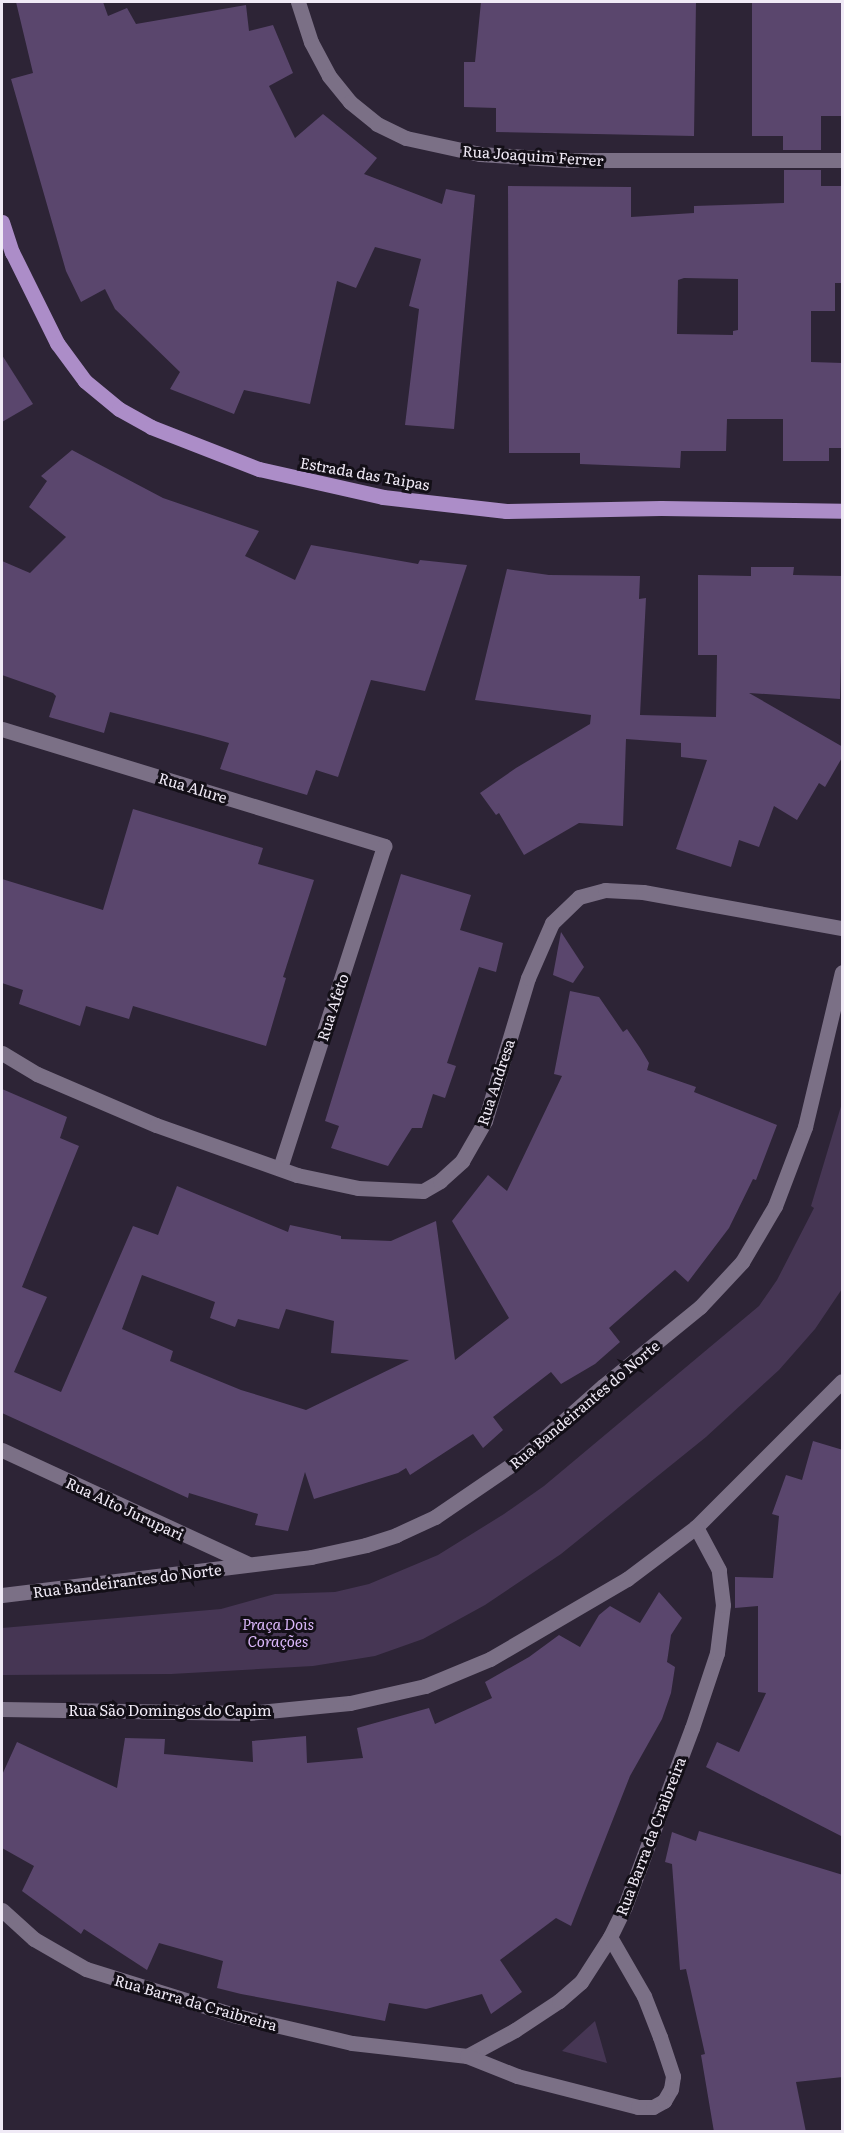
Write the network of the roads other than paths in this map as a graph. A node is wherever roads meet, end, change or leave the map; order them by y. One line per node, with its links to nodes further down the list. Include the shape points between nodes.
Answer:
1 (298, 2): 2 (street, Rua Joaquim Ferrer, via 311,42 329,76 350,102 377,124 406,138 480,154 530,158)
2 (843, 160)
3 (2, 222): 4 (main road, Estrada das Taipas, via 12,252 57,344 85,381 119,409 151,427 259,469 383,497 506,511)
4 (843, 511)
5 (2, 729): 6 (street, Rua Alure)
6 (384, 846): 10 (street, Rua Afeto)
7 (843, 928): 10 (street, Rua Andresa, via 643,892 605,890 579,897 552,922 528,978 484,1121 462,1161 440,1181 423,1191 376,1190 326,1182)
8 (843, 972): 14 (street, Rua Bandeirantes do Norte, via 805,1127 775,1206 742,1262 700,1307 524,1457 435,1517 366,1545)
9 (2, 1053): 10 (street, Rua Andresa, via 37,1074 156,1125)
10 (280, 1168)
11 (843, 1381): 13 (street, Rua São Domingos do Capim)
12 (2, 1450): 14 (street, Rua Alto Jurupari)
13 (696, 1527): 16 (street, Rua São Domingos do Capim, via 608,1590 490,1659 425,1686 351,1703 249,1713); 18 (street, Rua Barra da Craibreira, via 719,1570 723,1605 717,1653 625,1906)
14 (249, 1564): 15 (street, Rua Bandeirantes do Norte)
15 (2, 1595)
16 (2, 1709)
17 (2, 1910): 19 (street, Rua Barra da Craibreira, via 34,1939 86,1969 135,1986 237,2016 352,2043)
18 (610, 1937): 19 (street, Rua Barra da Craibreira, via 581,1982 559,2001); 19 (street, via 644,1996 673,2076 664,2101 653,2107 638,2107 517,2076)
19 (467, 2056)

